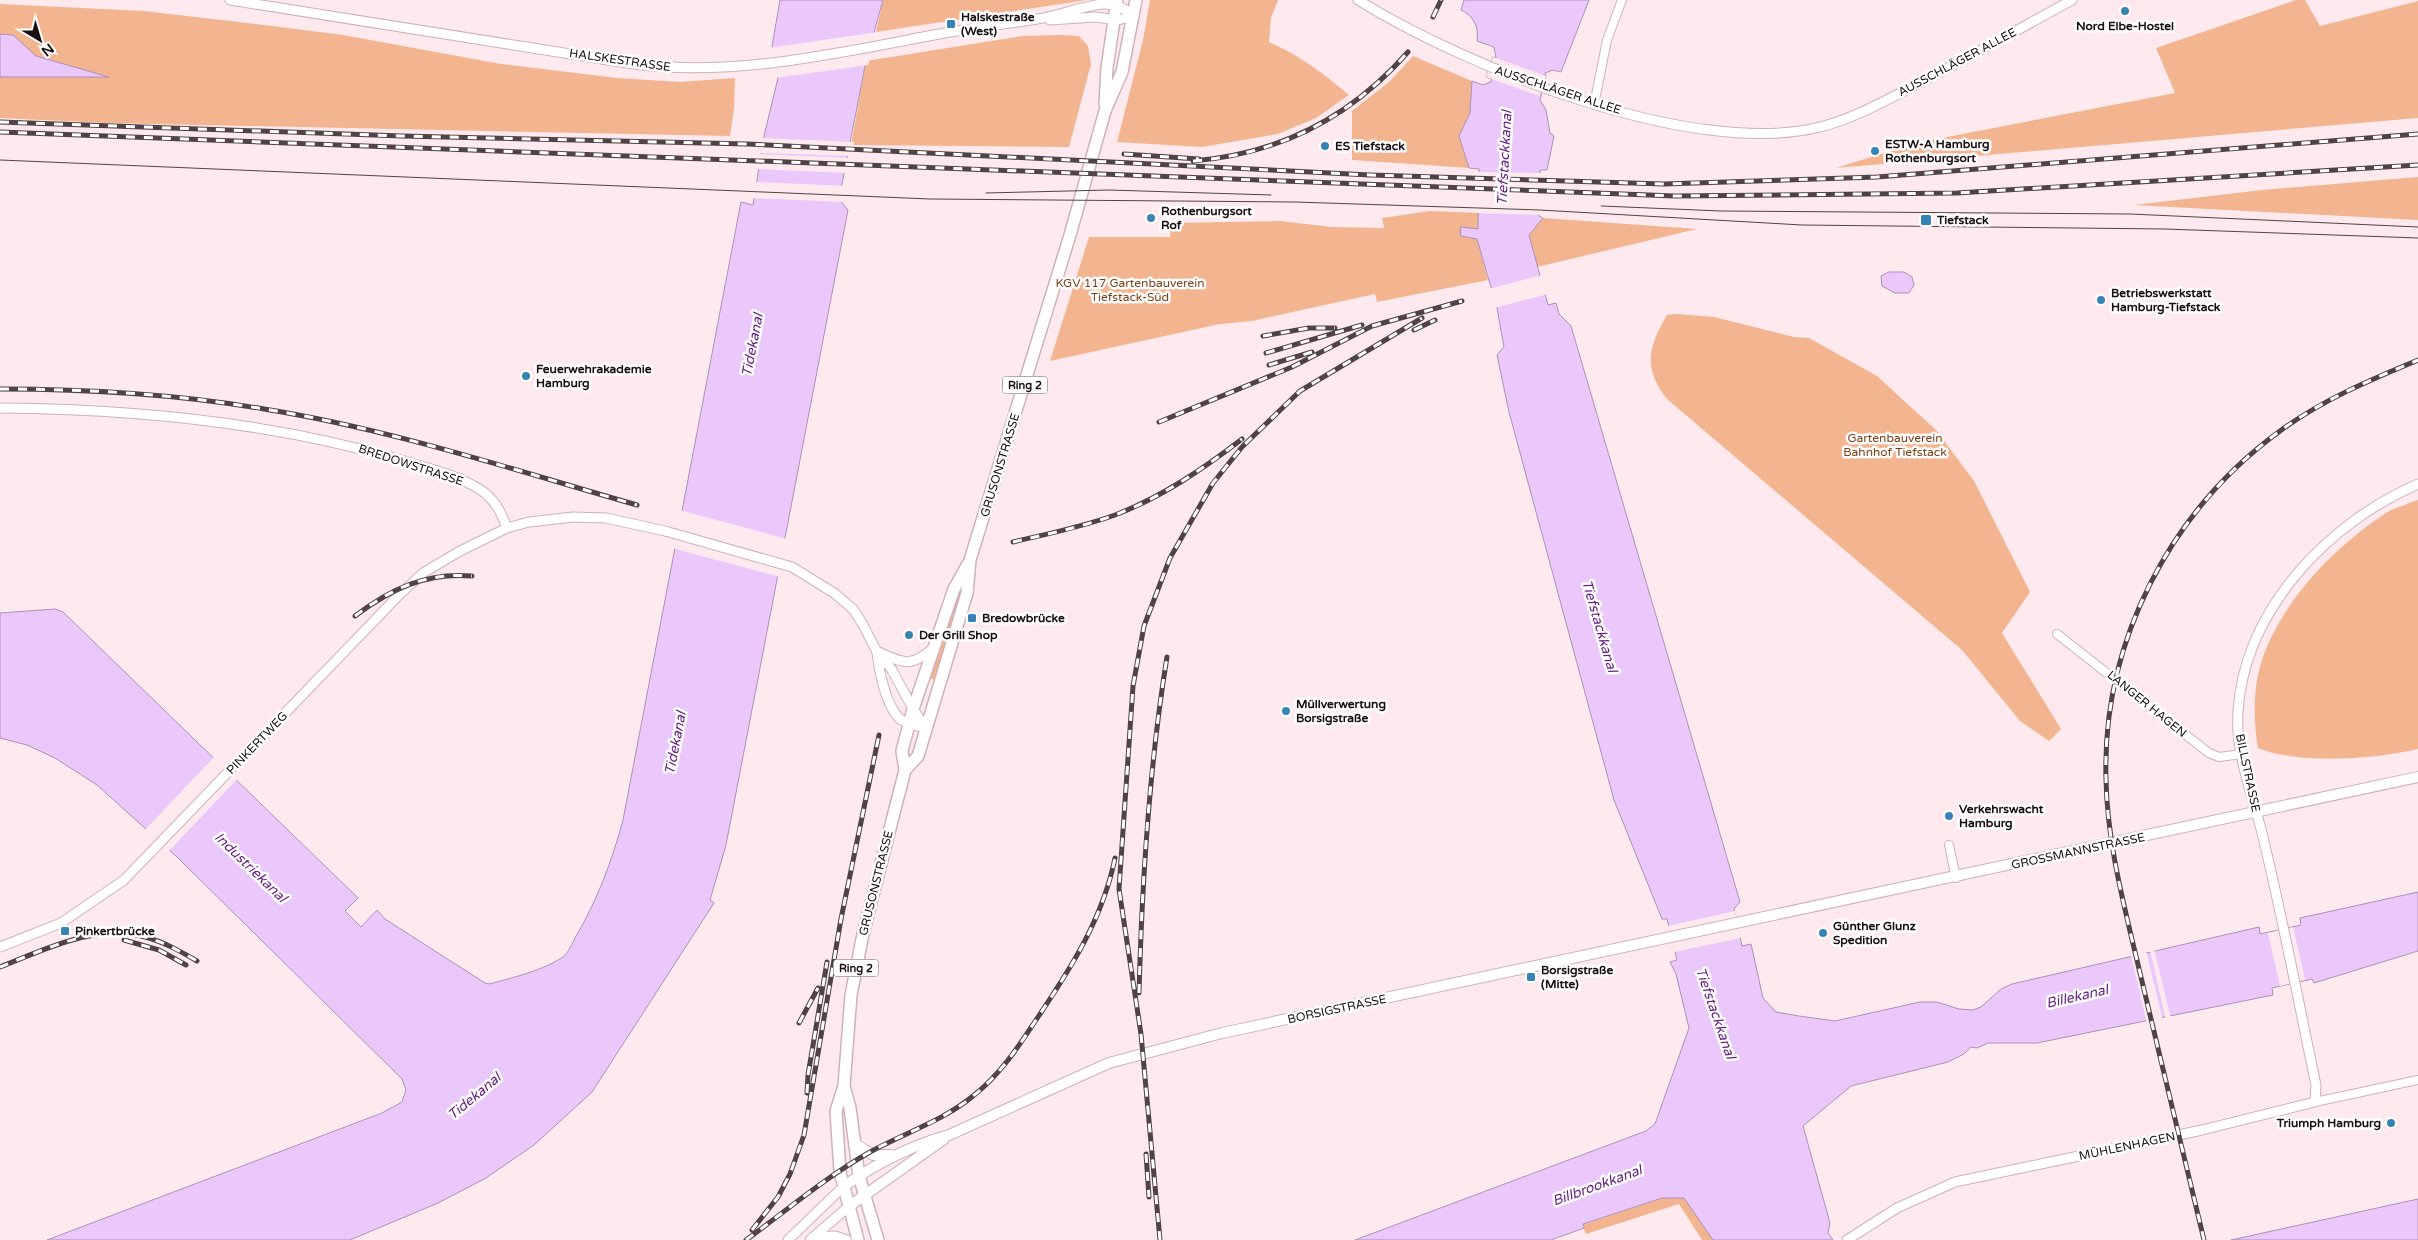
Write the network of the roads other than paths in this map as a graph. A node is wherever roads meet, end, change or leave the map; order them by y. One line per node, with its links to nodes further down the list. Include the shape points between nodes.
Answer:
1 (230, 0): 8 (street, HALSKESTRASSE, via 651,67 711,68 767,62)
2 (1136, 0): 7 (main road, GRUSONSTRASSE / Ring 2)
3 (1358, 0): 10 (street, AUSSCHLÄGER ALLEE, via 1426,39 1490,67)
4 (1622, 0): 10 (street, via 1607,40)
5 (2072, 0): 10 (street, AUSSCHLÄGER ALLEE, via 1895,95 1847,118 1812,129 1756,133 1704,129)
6 (1117, 2): 7 (street); 8 (street, HALSKESTRASSE); 9 (main road, GRUSONSTRASSE / Ring 2)
7 (1134, 16): 9 (street, HALSKESTRASSE); 11 (main road, GRUSONSTRASSE / Ring 2, via 1122,72)
8 (1039, 19): 9 (street, HALSKESTRASSE)
9 (1114, 20): 11 (main road, GRUSONSTRASSE / Ring 2, via 1106,68)
10 (1594, 105)
11 (1105, 111): 15 (main road, GRUSONSTRASSE / Ring 2)
12 (0, 408): 14 (street, BREDOWSTRASSE, via 103,410 160,415 238,425 359,448 446,473 468,483 493,501)
13 (2418, 484): 22 (street, BILLSTRASSE, via 2378,504 2334,536 2279,598 2264,623 2245,671 2238,712)
14 (507, 528): 18 (street, via 573,516 606,518 792,567 814,579 852,610); 29 (street, PINKERTWEG, via 460,551 414,581 124,880 55,925)
15 (970, 560): 17 (main road, GRUSONSTRASSE / Ring 2, via 954,589); 21 (main road, GRUSONSTRASSE / Ring 2, via 967,593)
16 (2058, 634): 22 (street, LANGER HAGEN, via 2209,753 2220,758)
17 (933, 648): 18 (street, via 921,658 907,662); 19 (main road, GRUSONSTRASSE / Ring 2)
18 (876, 650): 19 (street, via 892,670); 20 (street, via 880,675 892,706 900,719)
19 (913, 709): 20 (main road, GRUSONSTRASSE / Ring 2); 21 (street)
20 (909, 723): 21 (street); 23 (main road, GRUSONSTRASSE / Ring 2, via 902,750)
21 (926, 728): 23 (main road, GRUSONSTRASSE / Ring 2, via 918,756)
22 (2242, 754): 25 (street, BILLSTRASSE)
23 (904, 770): 31 (main road, GRUSONSTRASSE / Ring 2, via 873,890 851,995)
24 (2418, 777): 25 (main road, GROSSMANNSTRASSE)
25 (2256, 813): 27 (main road, GROSSMANNSTRASSE); 32 (street, BILLSTRASSE, via 2316,1085)
26 (1949, 845): 27 (street)
27 (1956, 878): 28 (main road, GROSSMANNSTRASSE)
28 (1738, 924): 33 (main road, BORSIGSTRASSE, via 1222,1033 1121,1058)
29 (0, 947)
30 (2418, 1080): 32 (street, MÜHLENHAGEN)
31 (844, 1086): 34 (main road, GRUSONSTRASSE / Ring 2); 37 (main road, GRUSONSTRASSE / Ring 2, via 836,1111)
32 (2315, 1102): 45 (street, MÜHLENHAGEN, via 2202,1130 1955,1182 1897,1208)
33 (949, 1136): 35 (main road, BORSIGSTRASSE); 38 (main road, BORSIGSTRASSE)
34 (854, 1143): 35 (main road, via 873,1155); 36 (main road, GRUSONSTRASSE / Ring 2)
35 (897, 1155): 36 (main road, BORSIGSTRASSE)
36 (859, 1176): 37 (main road, BORSIGSTRASSE); 38 (main road, GRUSONSTRASSE / Ring 2)
37 (843, 1187): 39 (main road, Ring 2); 41 (street)
38 (864, 1194): 39 (main road, BORSIGSTRASSE); 44 (main road, Ring 2)
39 (848, 1207): 40 (street); 43 (main road, Ring 2)
40 (812, 1238): 42 (street, via 835,1236)
41 (788, 1240)
42 (847, 1240)
43 (858, 1240)
44 (878, 1240)
45 (1848, 1240)

